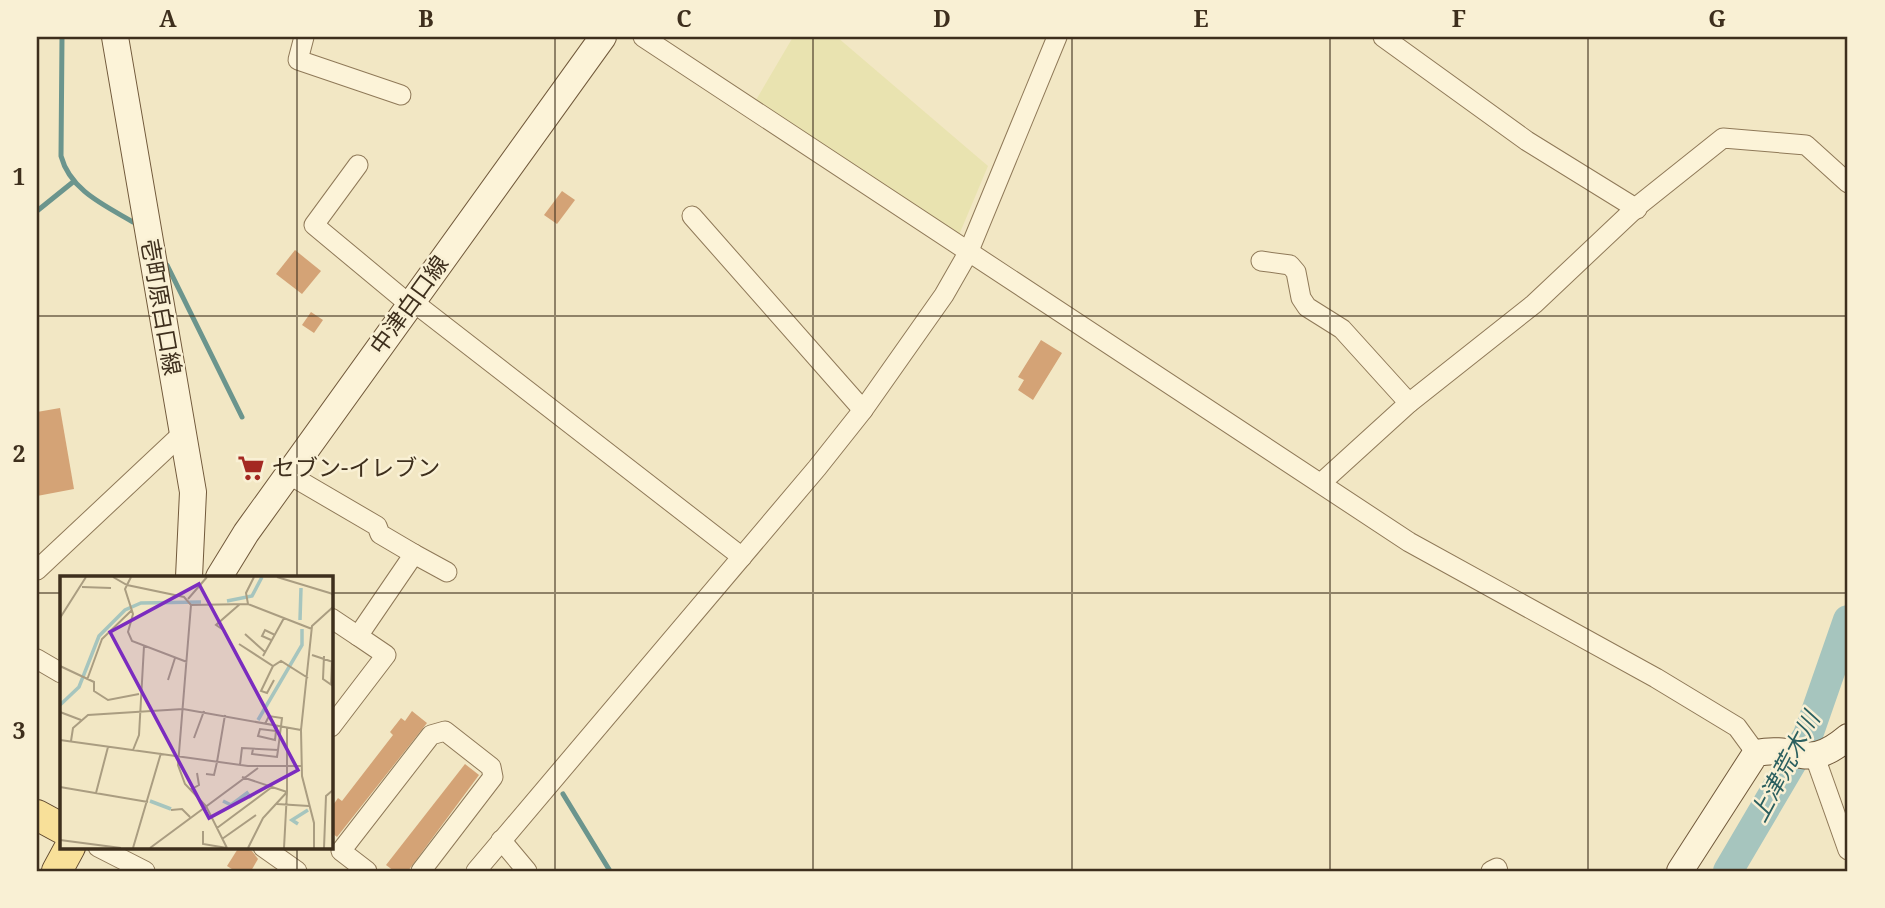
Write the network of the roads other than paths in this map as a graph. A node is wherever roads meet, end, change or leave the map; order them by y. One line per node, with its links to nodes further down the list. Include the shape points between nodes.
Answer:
1 (115, 37): 17 (main road, 壱町原白口線)
2 (304, 37): 7 (street, via 298,60)
3 (603, 37): 14 (main road, 中津白口線)
4 (643, 37): 12 (street)
5 (1057, 37): 12 (street)
6 (1383, 37): 10 (street, via 1527,141)
7 (401, 95)
8 (359, 165): 14 (street, via 314,225)
9 (1848, 183): 10 (street, via 1806,145 1723,138)
10 (1637, 209): 15 (street, via 1534,304)
11 (692, 216): 16 (street)
12 (968, 253): 16 (street); 19 (street)
13 (1261, 261): 15 (street, via 1290,265 1307,307 1342,329)
14 (411, 303): 18 (main road, 中津白口線); 21 (street)
15 (1409, 403): 19 (street)
16 (863, 410): 21 (street)
17 (182, 434): 22 (main road, 壱町原白口線, via 193,492); 23 (street)
18 (288, 474): 20 (street, via 377,526 380,534); 25 (main road, 中津白口線)
19 (1321, 484): 32 (street, via 1409,542 1656,678 1737,727)
20 (414, 554): 24 (street); 27 (street)
21 (742, 557): 36 (street)
22 (190, 569): 25 (main road)
23 (37, 570)
24 (447, 572)
25 (220, 576)
26 (332, 619): 27 (street)
27 (358, 636): 30 (street, via 386,655)
28 (37, 660): 29 (street)
29 (60, 672)
30 (332, 726)
31 (1848, 737): 33 (main road)
32 (1763, 751): 33 (main road); 50 (main road)
33 (1815, 757): 40 (street)
34 (37, 815): 35 (main road)
35 (60, 827)
36 (501, 840): 46 (street); 47 (street)
37 (69, 848): 41 (main road)
38 (100, 848): 42 (street)
39 (264, 848): 43 (street)
40 (1848, 850)
41 (57, 871)
42 (145, 871)
43 (297, 871)
44 (367, 871): 45 (street, via 341,851 430,735 444,731 491,766 493,777)
45 (421, 871)
46 (476, 871)
47 (527, 871)
48 (1491, 871): 49 (street)
49 (1498, 871)
50 (1680, 871)

